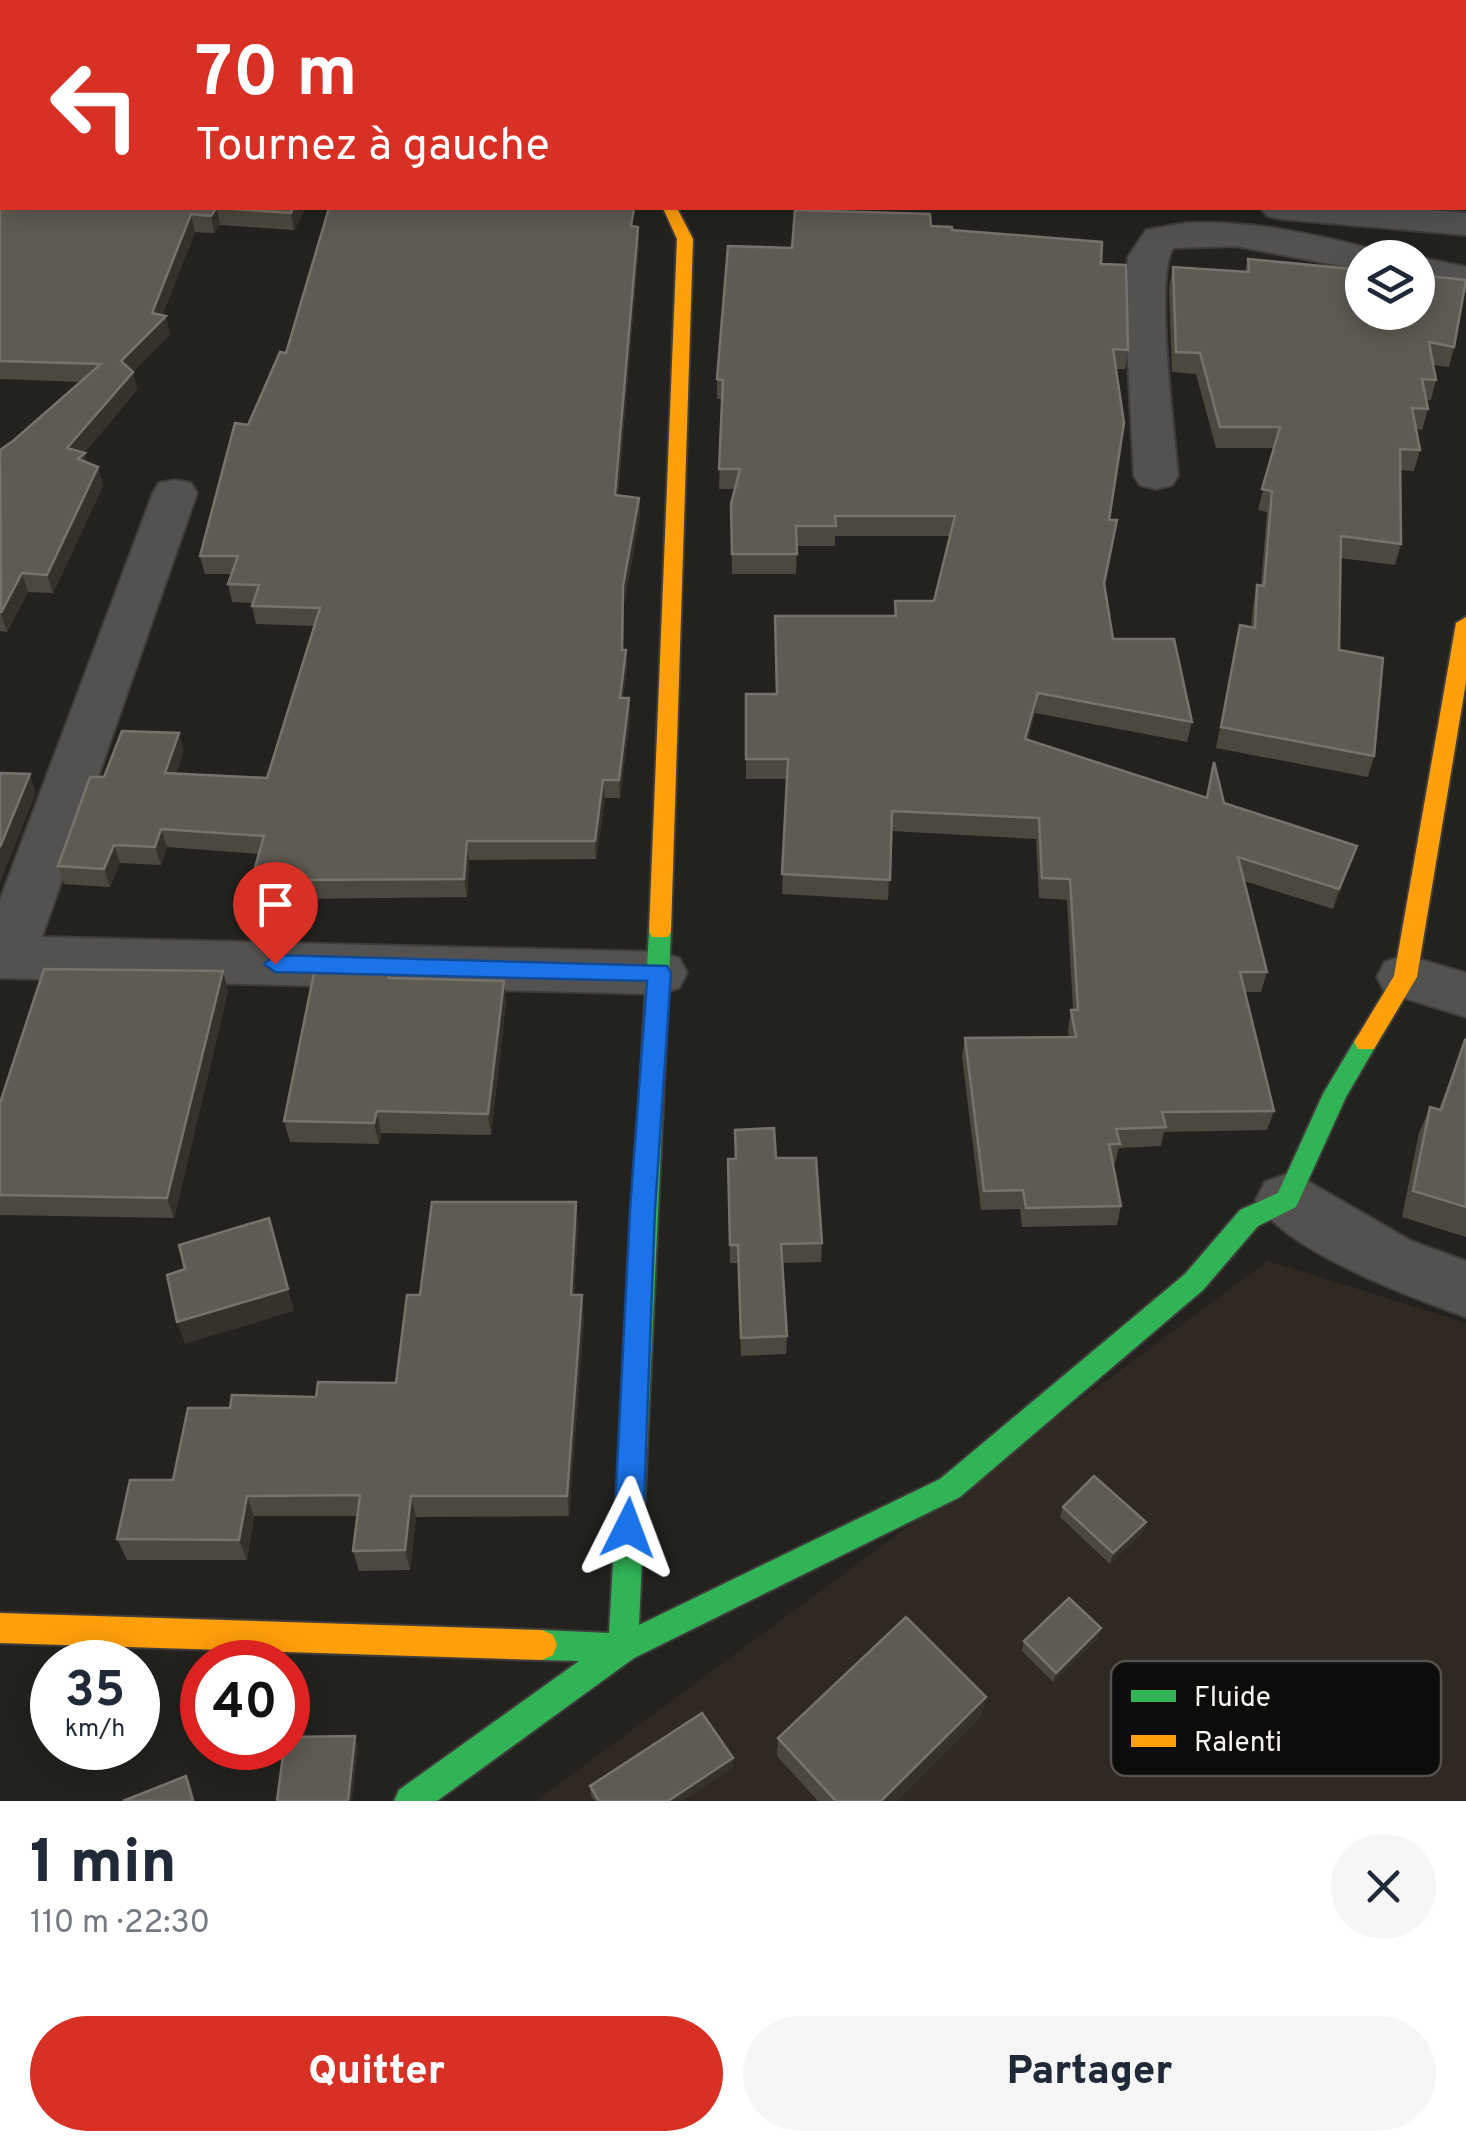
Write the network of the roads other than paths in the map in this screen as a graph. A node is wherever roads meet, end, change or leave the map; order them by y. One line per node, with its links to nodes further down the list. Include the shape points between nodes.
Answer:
1 (671, 210): 12 (street, via 684,239)
2 (1303, 210): 3 (street)
3 (1466, 224)
4 (1345, 255): 7 (street, via 1235,233 1160,238 1148,257 1146,323)
5 (1435, 273): 6 (street)
6 (1466, 279)
7 (1156, 476)
8 (175, 494): 11 (street)
9 (1466, 623): 10 (street)
10 (1463, 656): 13 (street)
11 (3, 957): 12 (street)
12 (659, 973): 18 (street)
13 (1405, 978): 14 (street); 15 (street, via 1335,1094)
14 (1466, 995)
15 (1286, 1200): 16 (street, via 1388,1260); 18 (street, via 1249,1218 1194,1282 950,1488)
16 (1466, 1289)
17 (0, 1628): 18 (street)
18 (623, 1648): 19 (street)
19 (410, 1801)

